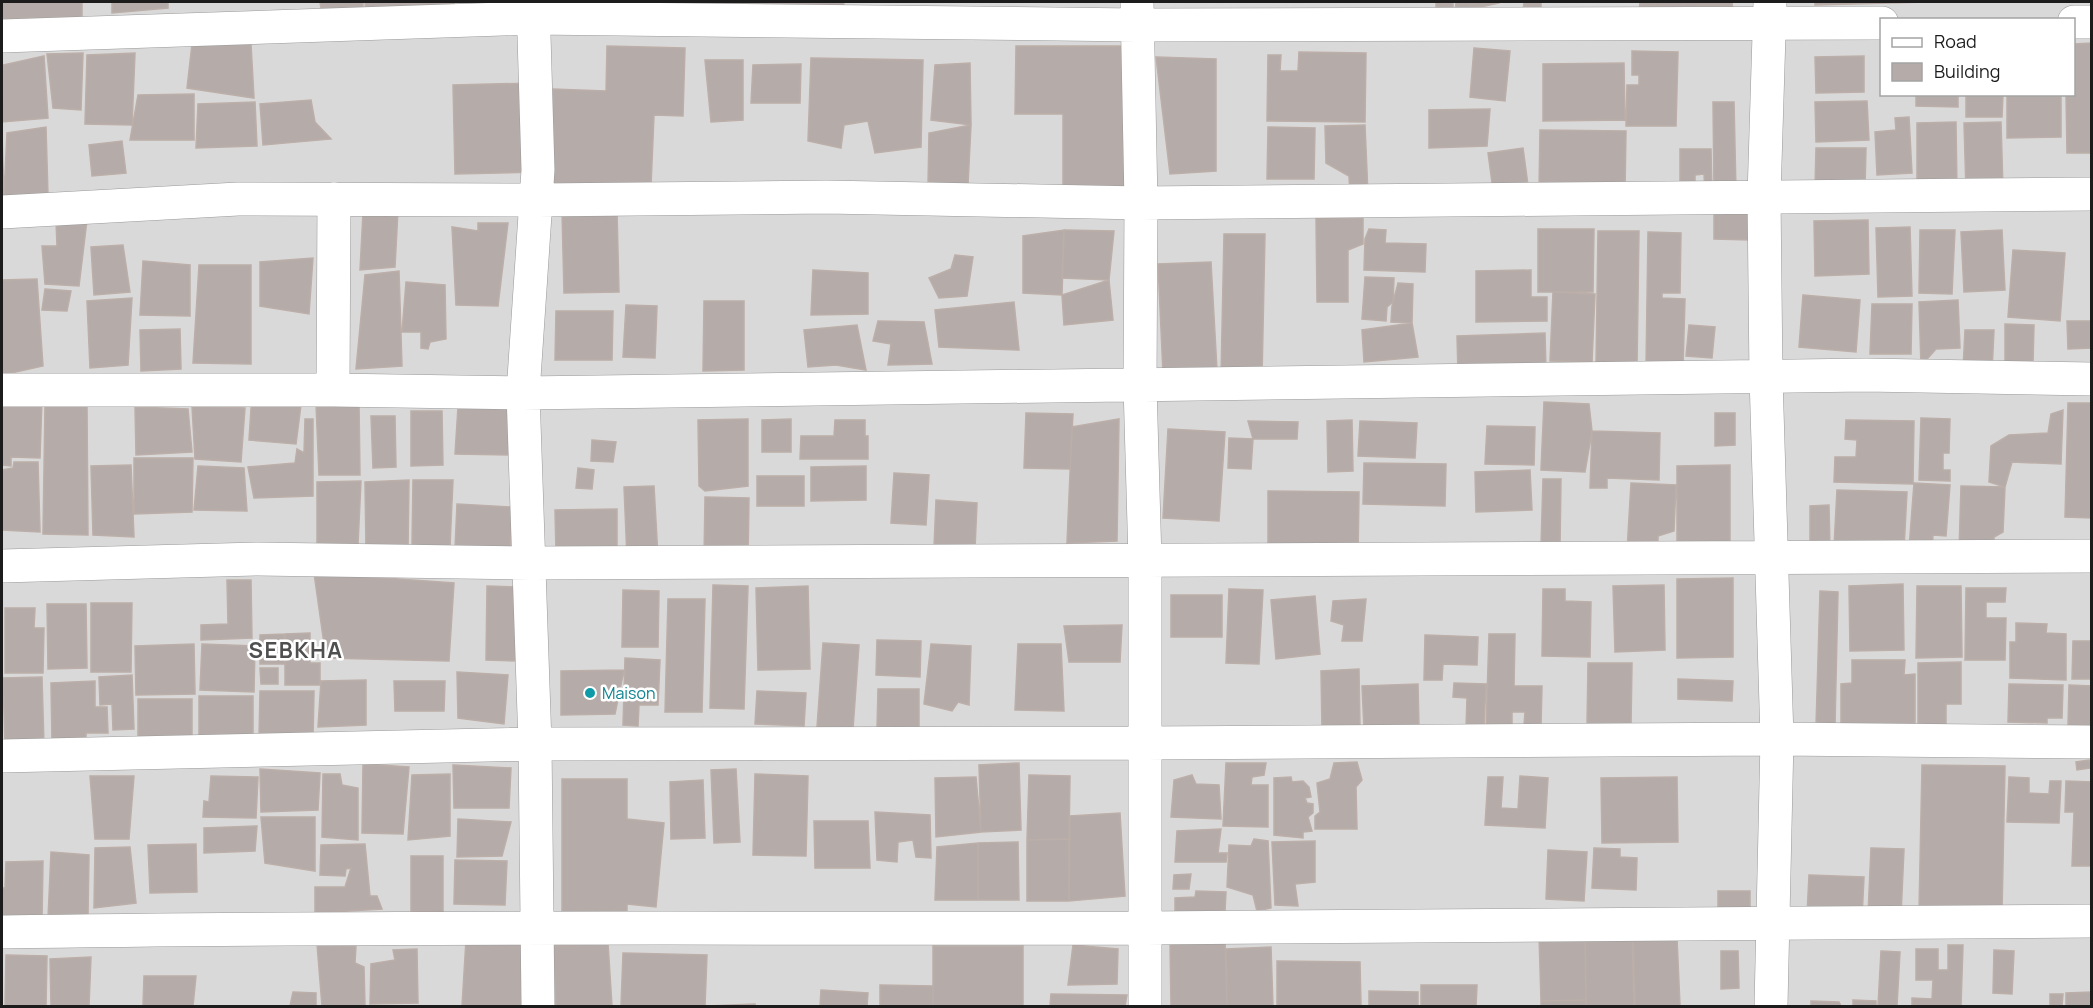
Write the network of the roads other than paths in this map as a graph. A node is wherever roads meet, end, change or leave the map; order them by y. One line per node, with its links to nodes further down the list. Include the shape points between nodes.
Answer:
1 (533, 10): 3 (street); 7 (street); 11 (street)
2 (1769, 12): 3 (street); 6 (street); 9 (street)
3 (1137, 13): 12 (street)
4 (2075, 22): 5 (street)
5 (2091, 22)
6 (1880, 23)
7 (2, 36)
8 (2091, 194): 9 (street)
9 (1764, 196): 12 (street); 14 (street)
10 (334, 199): 11 (street); 13 (street, via 238,199); 18 (street)
11 (538, 200): 12 (street, via 826,197); 19 (street)
12 (1141, 203): 16 (street)
13 (2, 212)
14 (1766, 377): 15 (street); 16 (street); 21 (street)
15 (2091, 379)
16 (1140, 385): 19 (street); 22 (street)
17 (2, 390): 18 (street)
18 (333, 390): 19 (street)
19 (523, 393): 23 (street)
20 (2091, 556): 21 (street)
21 (1772, 559): 22 (street); 25 (street)
22 (1145, 561): 23 (street); 27 (street)
23 (530, 563): 24 (street, via 258,559); 28 (street)
24 (2, 566)
25 (1777, 739): 26 (street); 27 (street); 30 (street)
26 (2091, 742)
27 (1145, 743): 28 (street); 32 (street)
28 (535, 744): 29 (street); 33 (street)
29 (2, 756)
30 (1772, 921): 31 (street); 32 (street); 37 (street)
31 (2091, 921)
32 (1146, 928): 33 (street); 36 (street)
33 (537, 929): 34 (street); 35 (street)
34 (2, 932)
35 (538, 1006)
36 (1145, 1006)
37 (1771, 1006)

